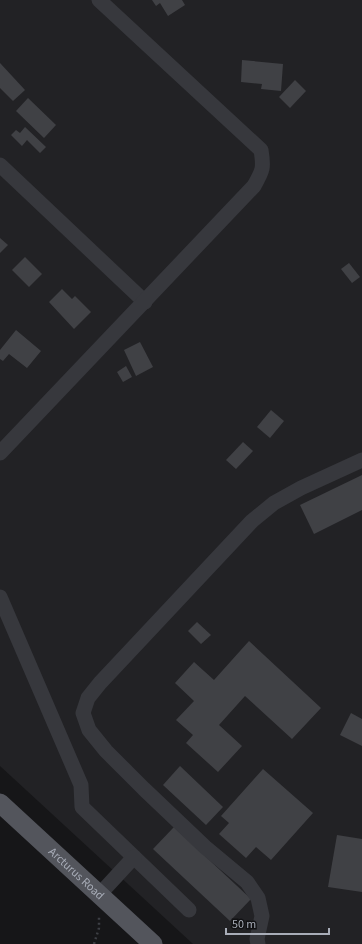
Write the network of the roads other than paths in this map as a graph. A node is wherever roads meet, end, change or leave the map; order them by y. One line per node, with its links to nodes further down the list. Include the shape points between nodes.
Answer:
1 (99, 0): 3 (street, via 261,150 263,163 254,186)
2 (0, 165): 3 (street)
3 (145, 302): 4 (street)
4 (0, 454)
5 (362, 460): 12 (street, via 281,499 252,521 100,683 88,698 83,713 88,730 106,751 205,847 247,882 258,898 262,916)
6 (0, 597): 8 (street, via 81,785 82,806)
7 (0, 803): 9 (main road, Arcturus Road)
8 (134, 857): 9 (street); 10 (street)
9 (99, 895): 11 (main road, Arcturus Road)
10 (189, 910)
11 (153, 944)
12 (258, 944)

